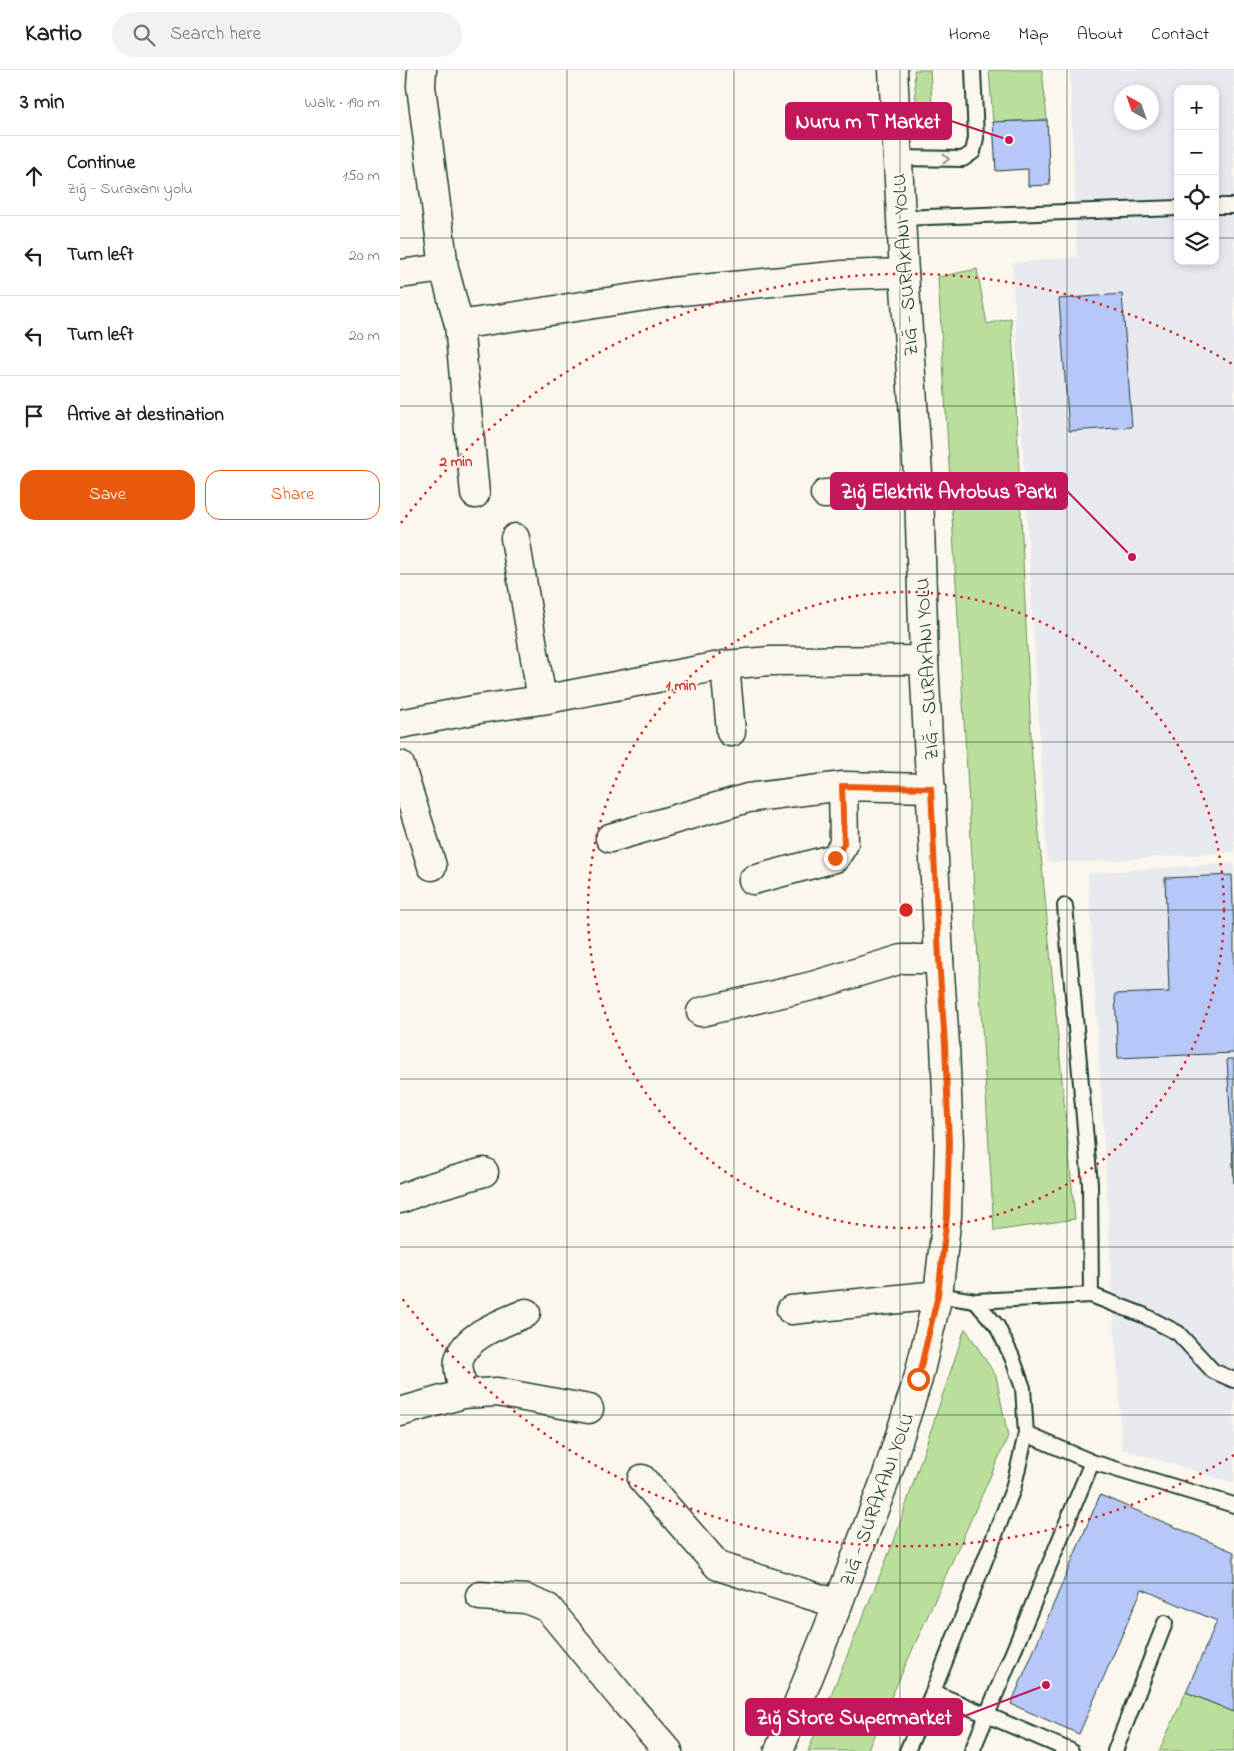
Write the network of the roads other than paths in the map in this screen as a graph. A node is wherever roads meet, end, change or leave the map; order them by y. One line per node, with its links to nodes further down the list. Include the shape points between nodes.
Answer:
1 (422, 70): 9 (street)
2 (893, 70): 4 (street)
3 (973, 70): 4 (lane, one-way to 3, via 963,159 972,152 976,138)
4 (897, 158): 8 (street)
5 (1219, 206): 6 (lane)
6 (1234, 206)
7 (1174, 208): 8 (lane)
8 (900, 218): 10 (street)
9 (444, 268): 11 (street); 12 (street)
10 (904, 273): 12 (street, via 672,292); 13 (street)
11 (400, 274)
12 (458, 325): 14 (street)
13 (918, 488): 15 (street); 17 (street)
14 (475, 494)
15 (825, 494)
16 (515, 538): 19 (street)
17 (924, 660): 18 (street); 24 (street)
18 (725, 665): 19 (street); 21 (street)
19 (542, 700): 20 (street)
20 (400, 724)
21 (731, 732)
22 (400, 765): 26 (street)
23 (842, 786): 24 (street); 25 (street, via 748,798); 27 (street, via 844,844 835,858)
24 (931, 788): 29 (street)
25 (610, 838)
26 (432, 866)
27 (753, 880)
28 (1065, 906): 34 (lane, via 1090,1184)
29 (939, 959): 30 (street, via 902,959 812,986); 33 (street, via 949,1143 947,1216)
30 (701, 1012)
31 (484, 1172): 32 (street)
32 (400, 1199)
33 (938, 1295): 35 (lane); 36 (street); 47 (street, via 918,1379 886,1478)
34 (1091, 1295): 35 (lane); 38 (lane, via 1178,1333 1213,1372)
35 (975, 1301): 42 (lane, via 997,1326 1012,1357 1023,1388)
36 (791, 1310)
37 (526, 1313): 39 (street, via 482,1333 465,1347 458,1361)
38 (1234, 1380)
39 (463, 1394): 40 (street, via 497,1392); 41 (street)
40 (589, 1409)
41 (400, 1412)
42 (1026, 1434): 43 (lane); 49 (lane, via 1013,1489)
43 (1092, 1462): 45 (lane); 50 (lane)
44 (642, 1479): 47 (street, via 718,1566)
45 (1234, 1505)
46 (480, 1596): 51 (street, via 526,1599 548,1608)
47 (838, 1604): 52 (street)
48 (1165, 1623): 56 (lane)
49 (933, 1692): 50 (lane); 53 (lane)
50 (987, 1715): 54 (lane); 55 (lane)
51 (668, 1751)
52 (779, 1751)
53 (907, 1751)
54 (972, 1751)
55 (1071, 1751)
56 (1115, 1751)

